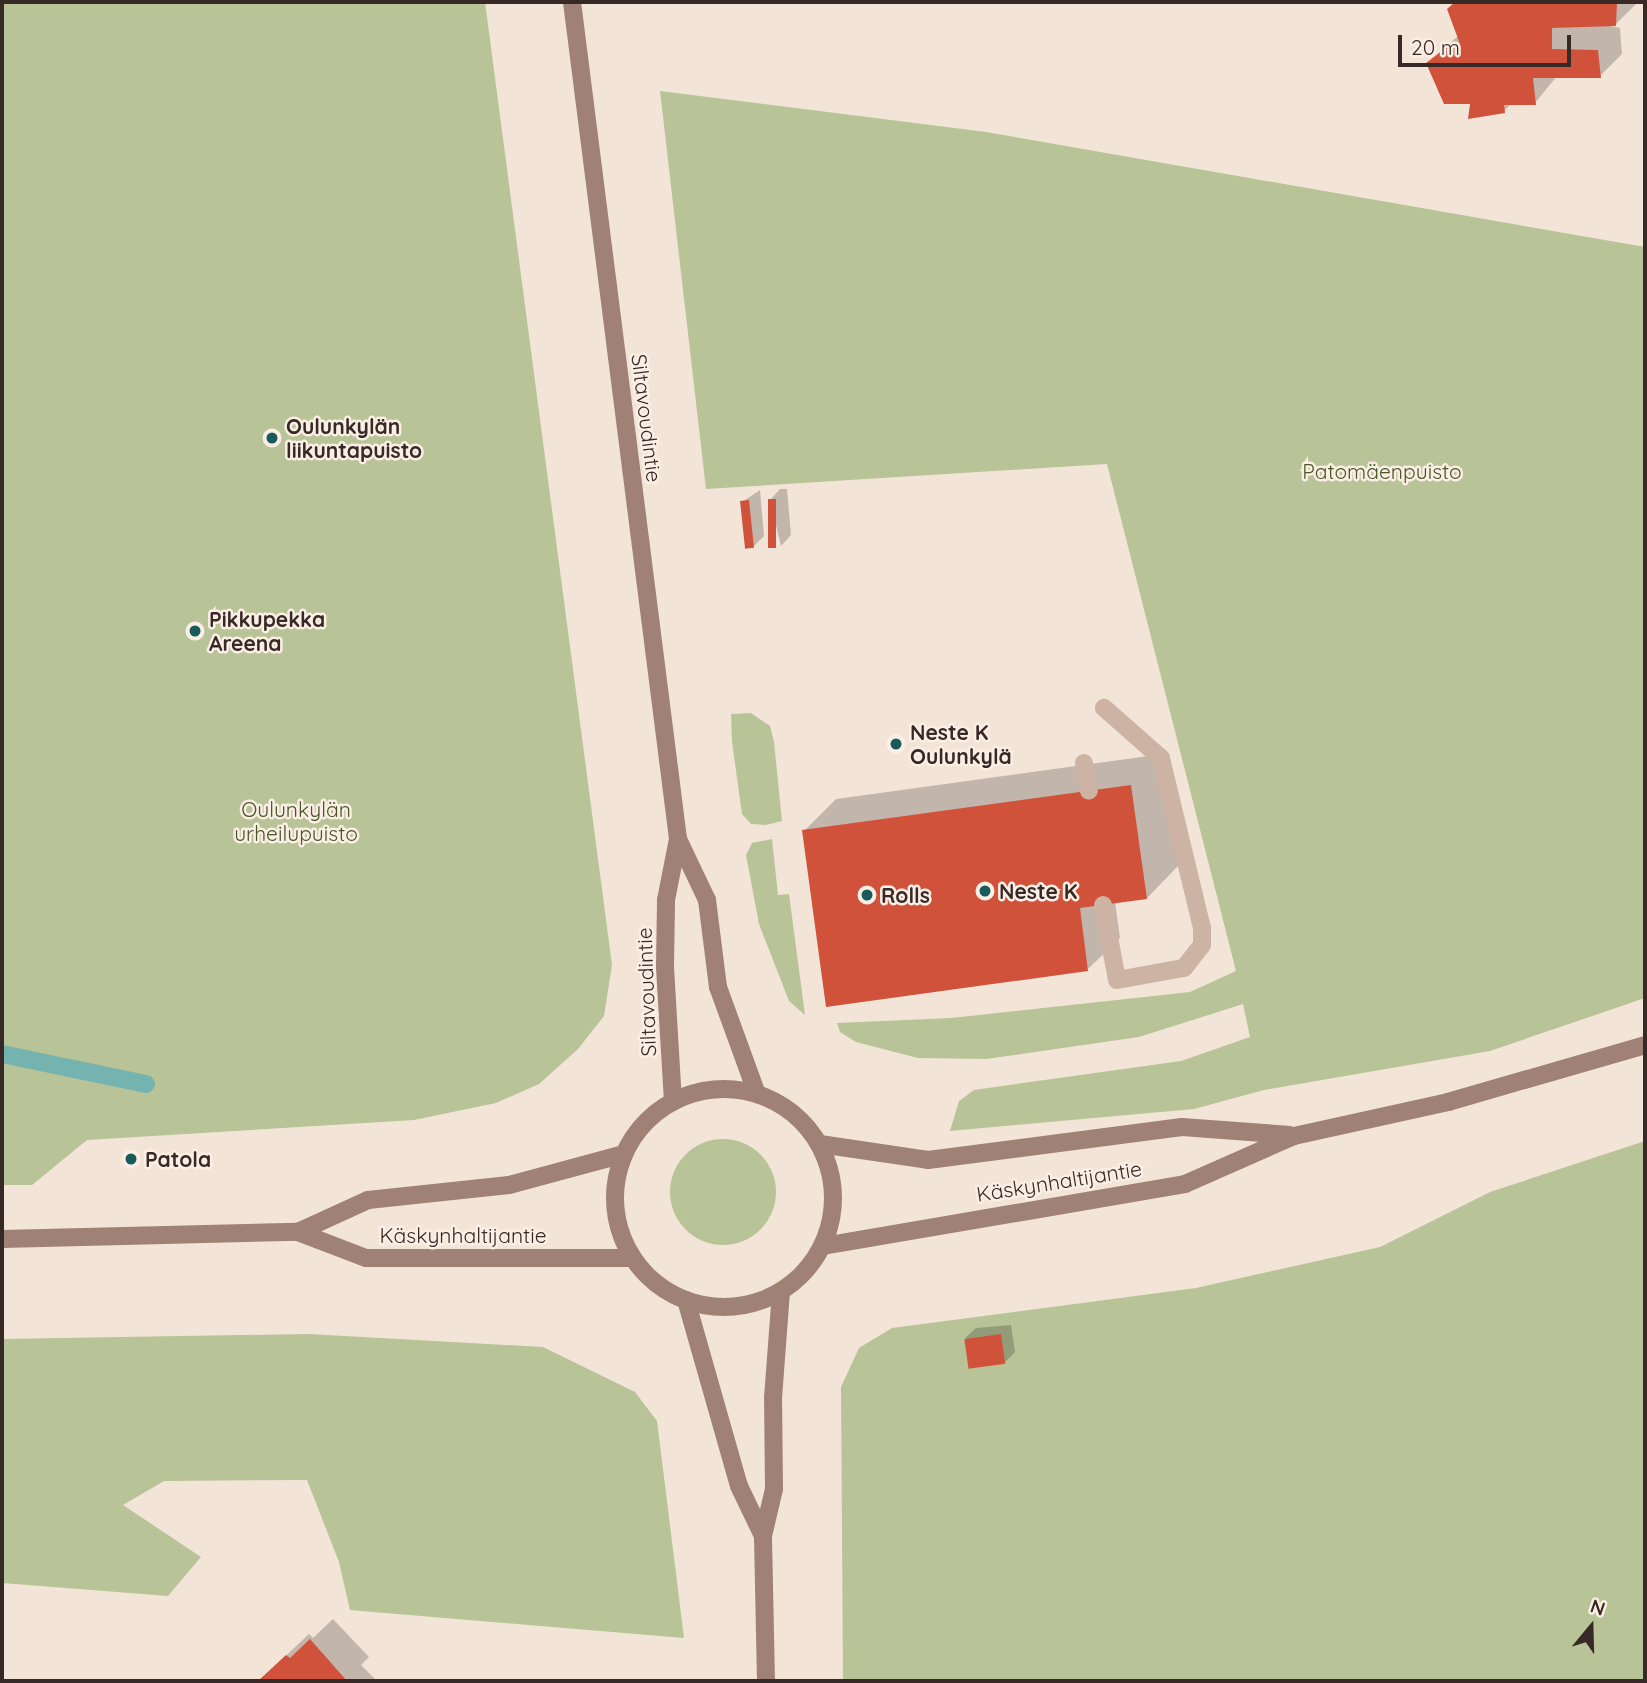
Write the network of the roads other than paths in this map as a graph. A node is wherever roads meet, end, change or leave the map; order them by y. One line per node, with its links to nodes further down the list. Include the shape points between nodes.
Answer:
1 (572, 2): 5 (main road, Siltavoudintie)
2 (1104, 708): 6 (lane, via 1161,758 1202,945 1184,968 1116,980)
3 (1084, 764): 4 (lane)
4 (1089, 791)
5 (678, 839): 8 (main road, Siltavoudintie, via 707,900 718,987); 9 (main road, Siltavoudintie, via 666,900)
6 (1103, 905)
7 (1645, 1045): 10 (main road, Käskynhaltijantie, via 1448,1102)
8 (757, 1094): 9 (main road, via 723,1088); 11 (main road, via 794,1114)
9 (673, 1102): 12 (main road, via 644,1123)
10 (1294, 1136): 11 (main road, Käskynhaltijantie, via 1181,1127 928,1160); 15 (main road, Käskynhaltijantie, via 1185,1184)
11 (820, 1144): 15 (main road, via 833,1187 830,1226)
12 (624, 1154): 13 (main road, Käskynhaltijantie, via 509,1185 368,1200); 16 (main road, via 616,1210)
13 (298, 1233): 14 (main road, Käskynhaltijantie); 16 (main road, Käskynhaltijantie, via 366,1258)
14 (2, 1239)
15 (822, 1246): 17 (main road, via 806,1271)
16 (633, 1258): 18 (main road, via 656,1283)
17 (781, 1291): 18 (main road, via 734,1307); 19 (main road, via 773,1398 774,1489)
18 (686, 1300): 19 (main road, via 739,1486)
19 (762, 1536): 20 (main road)
20 (766, 1681)

